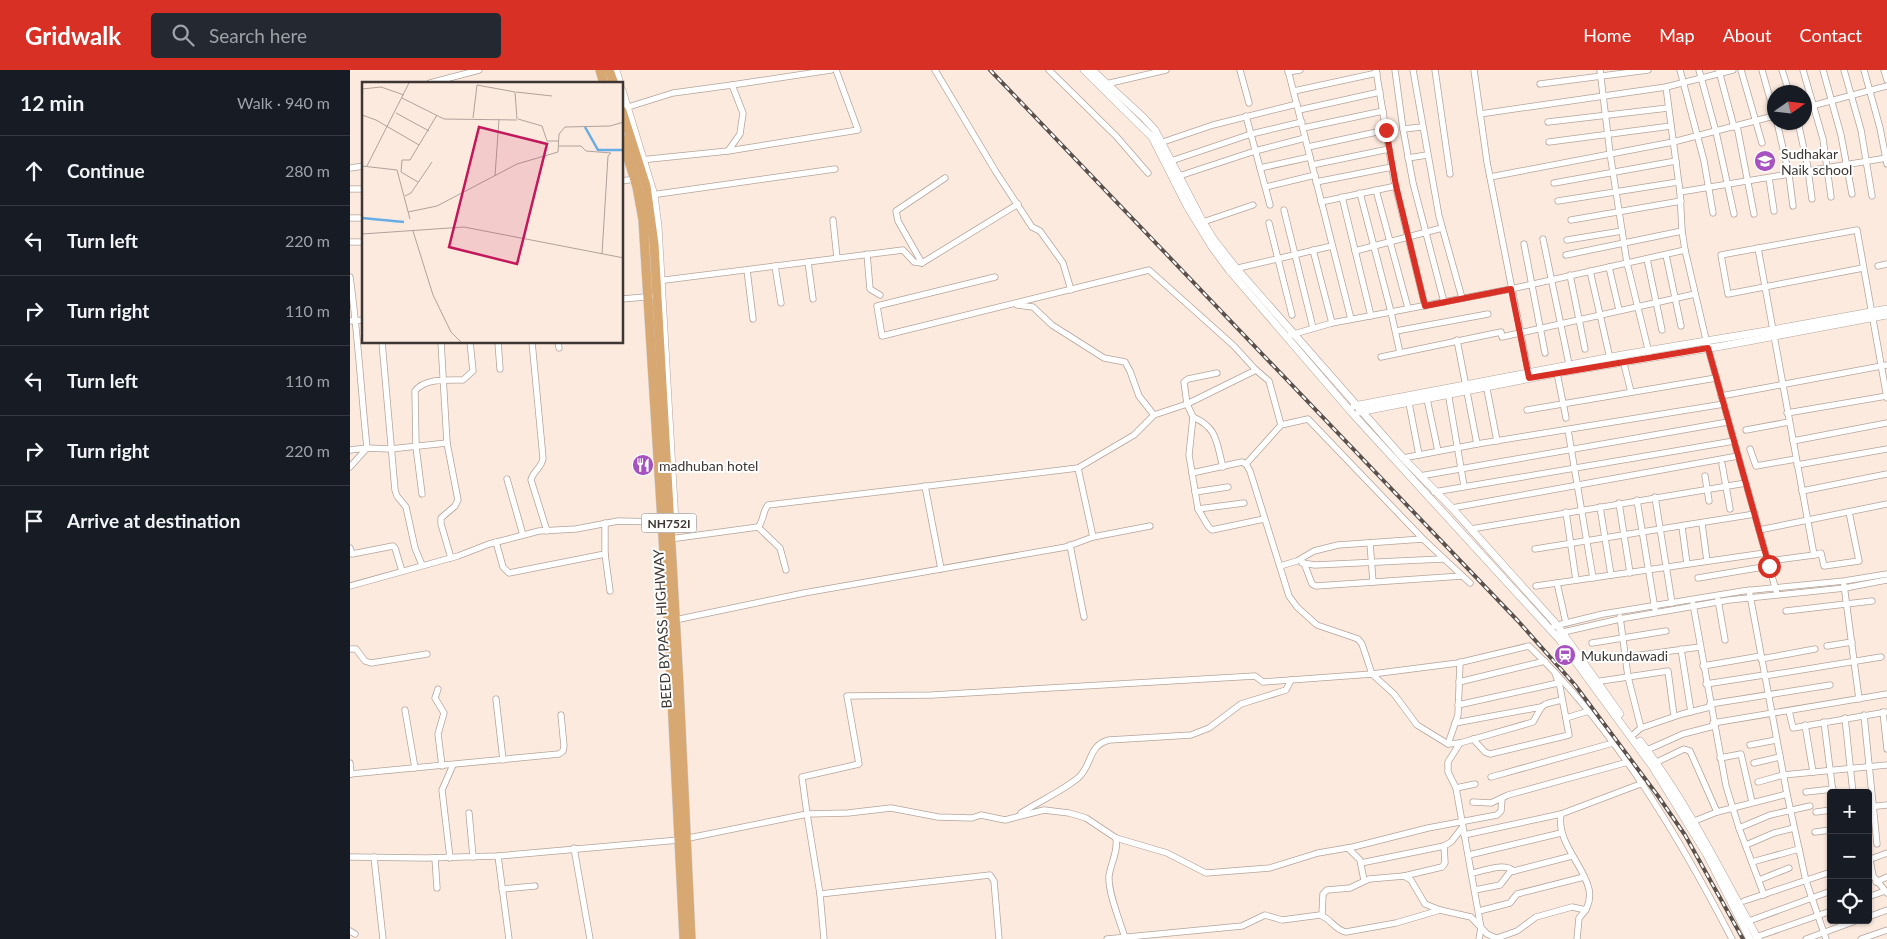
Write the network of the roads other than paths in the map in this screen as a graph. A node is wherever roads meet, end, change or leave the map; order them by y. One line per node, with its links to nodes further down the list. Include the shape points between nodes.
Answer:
1 (479, 70): 36 (street)
2 (609, 70): 37 (highway)
3 (831, 70): 41 (street)
4 (836, 70): 84 (street, via 858,130)
5 (935, 70): 135 (street)
6 (1049, 70): 103 (street, via 1116,136)
7 (1084, 70): 79 (street)
8 (1092, 70): 39 (street)
9 (1123, 70): 33 (street)
10 (1166, 70): 33 (street)
11 (1240, 70): 52 (street)
12 (1300, 70): 29 (street)
13 (1395, 70): 68 (street)
14 (1412, 70): 66 (street)
15 (1435, 70): 105 (street)
16 (1474, 70): 58 (street)
17 (1648, 70): 32 (street)
18 (1680, 70): 38 (street)
19 (1699, 70): 34 (street)
20 (1733, 70): 31 (street)
21 (1741, 70): 62 (street)
22 (1762, 70): 45 (street)
23 (1782, 70): 42 (street)
24 (1803, 70): 53 (street)
25 (1823, 70): 51 (street)
26 (1844, 70): 50 (street)
27 (1864, 70): 47 (street)
28 (1884, 70): 35 (street)
29 (1288, 71): 46 (street)
30 (1377, 72): 46 (street); 48 (street)
31 (1719, 72): 34 (street); 67 (street)
32 (1600, 73): 40 (street); 49 (street)
33 (1126, 78): 39 (street)
34 (1702, 79): 38 (street); 72 (street)
35 (1887, 80)
36 (434, 82)
37 (613, 82)
38 (1683, 83): 44 (street); 75 (street)
39 (1106, 84): 79 (street, via 1150,124)
40 (1540, 84)
41 (732, 85): 56 (street, via 672,93); 84 (street, via 743,113 740,134)
42 (1787, 85)
43 (1887, 86): 47 (street)
44 (1666, 87): 49 (street); 55 (street)
45 (1767, 89)
46 (1294, 91): 54 (street)
47 (1870, 91): 50 (street); 92 (street)
48 (1380, 92): 54 (street); 57 (street)
49 (1603, 96): 58 (street); 59 (street)
50 (1851, 96): 51 (street); 95 (street)
51 (1832, 101): 53 (street); 97 (street)
52 (1249, 103)
53 (1813, 106): 100 (street, via 1823,138)
54 (1298, 107): 60 (street); 64 (street)
55 (1668, 108): 59 (street); 65 (street)
56 (624, 109): 91 (highway, BEED BYPASS HIGHWAY / NH752I)
57 (1383, 111): 64 (street); 69 (street)
58 (1480, 114): 109 (street)
59 (1605, 114): 63 (street); 74 (street)
60 (1246, 116): 73 (street); 79 (street)
61 (1767, 117): 62 (street)
62 (1756, 121): 67 (street); 80 (street)
63 (1548, 122)
64 (1302, 125): 73 (street); 76 (street)
65 (1671, 126): 74 (street); 78 (street)
66 (1422, 127): 68 (street); 87 (street)
67 (1736, 127): 72 (street); 117 (street)
68 (1403, 129): 90 (street)
69 (1386, 130): 82 (street); 83 (street)
70 (1779, 130): 107 (street)
71 (1800, 130): 102 (street)
72 (1716, 132): 75 (street); 118 (street)
73 (1251, 134): 85 (street); 93 (street)
74 (1608, 134): 77 (street); 86 (street)
75 (1697, 136): 78 (street); 121 (street)
76 (1306, 138): 82 (street); 85 (street)
77 (1550, 142)
78 (1673, 142): 86 (street); 94 (street)
79 (1159, 143): 93 (street); 108 (street)
80 (1762, 143)
81 (624, 147): 112 (highway, BEED BYPASS HIGHWAY / NH752I)
82 (1308, 147): 88 (street)
83 (1389, 149): 96 (street); 98 (street)
84 (728, 151): 91 (street)
85 (1255, 151): 99 (street); 108 (street)
86 (1610, 153): 104 (street); 109 (street)
87 (1427, 154): 90 (street); 149 (street)
88 (1310, 156): 96 (street); 99 (street)
89 (624, 157): 112 (street)
90 (1408, 158): 152 (street)
91 (641, 160): 127 (highway, BEED BYPASS HIGHWAY / NH752I)
92 (1887, 160): 95 (street)
93 (1171, 161): 108 (street)
94 (1676, 161): 104 (street); 116 (street)
95 (1866, 162): 97 (street); 128 (street)
96 (1312, 164): 106 (street)
97 (1847, 165): 100 (street); 126 (street)
98 (1392, 167): 114 (street); 119 (street)
99 (1260, 168): 120 (street)
100 (1827, 168): 102 (street); 130 (street)
101 (835, 169): 127 (street)
102 (1808, 171): 107 (street); 131 (street)
103 (1148, 173)
104 (1614, 173): 115 (street); 123 (street)
105 (1450, 174)
106 (1315, 175): 114 (street); 120 (street)
107 (1789, 175): 111 (street); 138 (street)
108 (1176, 177): 147 (street); 180 (street, via 1202,231)
109 (1490, 177): 190 (street)
110 (945, 178): 173 (street, via 896,211 898,221)
111 (1769, 178): 117 (street); 140 (street)
112 (632, 179): 113 (street); 194 (highway, BEED BYPASS HIGHWAY / NH752I, via 643,220)
113 (624, 181)
114 (1316, 182): 134 (street)
115 (1554, 182)
116 (1678, 182): 123 (street); 124 (street)
117 (1748, 182): 118 (street); 144 (street)
118 (1728, 183): 121 (street); 143 (street)
119 (1396, 186): 122 (street); 153 (street)
120 (1266, 187): 137 (street)
121 (1708, 187): 124 (street); 142 (street)
122 (1376, 190): 125 (street); 156 (street)
123 (1616, 192): 132 (street); 141 (street)
124 (1680, 192): 133 (street)
125 (1360, 193): 129 (street); 160 (street)
126 (1852, 194)
127 (650, 195): 187 (highway, BEED BYPASS HIGHWAY / NH752I)
128 (1872, 196)
129 (1342, 197): 134 (street); 164 (street)
130 (1831, 197)
131 (1812, 199)
132 (1558, 201)
133 (1681, 201): 141 (street); 151 (street)
134 (1321, 202): 159 (street)
135 (1018, 204): 173 (street); 191 (street, via 1032,227 1040,231 1063,263)
136 (1253, 205): 147 (street)
137 (1270, 205)
138 (1793, 206)
139 (1284, 210): 166 (street)
140 (1774, 211)
141 (1619, 212): 146 (street); 150 (street)
142 (1713, 212)
143 (1734, 214)
144 (1754, 214)
145 (833, 220): 169 (street)
146 (1571, 220)
147 (1203, 222): 180 (street)
148 (1269, 223): 170 (street)
149 (1442, 228): 152 (street); 195 (street)
150 (1622, 230): 155 (street); 157 (street)
151 (1682, 231): 157 (street); 163 (street)
152 (1426, 233): 153 (street); 200 (street)
153 (1408, 238): 156 (street); 203 (street)
154 (1543, 239): 186 (street)
155 (1567, 240)
156 (1390, 242): 160 (street); 205 (street)
157 (1624, 243): 167 (street); 174 (street)
158 (1524, 244): 188 (street)
159 (1332, 246): 162 (street); 216 (street)
160 (1375, 246): 164 (street); 208 (street)
161 (1758, 248): 179 (street, via 1857,230); 189 (street); 189 (street, via 1721,255 1728,294)
162 (1313, 250): 166 (street); 219 (street)
163 (1685, 250): 168 (street); 192 (street)
164 (1355, 251): 214 (street)
165 (867, 254): 169 (street); 173 (street, via 903,250 914,262); 193 (street, via 870,289)
166 (1295, 255): 170 (street); 223 (street)
167 (1566, 255)
168 (1666, 255): 171 (street); 196 (street)
169 (837, 258): 172 (street)
170 (1278, 259): 180 (street); 211 (street)
171 (1647, 259): 174 (street); 201 (street)
172 (808, 262): 176 (street); 198 (street)
173 (922, 263)
174 (1627, 263): 178 (street); 204 (street)
175 (1887, 264): 177 (street)
176 (775, 266): 181 (street); 199 (street)
177 (1878, 266)
178 (1609, 267): 182 (street); 207 (street)
179 (1863, 268): 189 (street); 212 (street)
180 (1233, 269): 228 (street)
181 (746, 270): 187 (street); 215 (street)
182 (1590, 271): 183 (street); 210 (street)
183 (1570, 275): 186 (street); 217 (street)
184 (350, 277): 218 (street)
185 (995, 277): 202 (street, via 877,306 882,336)
186 (1551, 279): 188 (street); 220 (street)
187 (658, 281): 194 (highway, BEED BYPASS HIGHWAY / NH752I); 335 (street, via 675,522)
188 (1532, 284): 190 (street); 222 (street)
189 (1765, 287): 227 (street)
190 (1511, 289): 195 (street); 226 (street)
191 (1071, 290): 202 (street); 246 (street, via 1149,270 1233,345)
192 (1695, 294): 196 (street); 235 (street)
193 (880, 295)
194 (650, 297): 197 (street); 335 (highway, BEED BYPASS HIGHWAY / NH752I); 335 (street)
195 (1462, 298): 200 (street)
196 (1676, 298): 201 (street); 221 (street)
197 (624, 299)
198 (813, 299)
199 (780, 302)
200 (1444, 302): 203 (street)
201 (1656, 303): 204 (street); 224 (street)
202 (1013, 305): 268 (street, via 1033,307 1052,325 1104,358 1125,362 1139,396)
203 (1425, 306): 205 (street)
204 (1637, 306): 207 (street); 240 (street)
205 (1408, 308): 208 (street)
206 (1887, 309): 212 (street)
207 (1619, 310): 210 (street)
208 (1392, 312): 214 (street); 225 (street)
209 (1488, 314): 225 (street)
210 (1599, 314): 217 (street); 239 (street)
211 (1292, 315)
212 (1871, 315): 213 (street); 227 (street); 243 (street)
213 (1887, 315)
214 (1371, 316): 216 (street)
215 (753, 319)
216 (1351, 319): 219 (street)
217 (1580, 319): 220 (street); 236 (street)
218 (353, 321): 283 (street)
219 (1332, 323): 223 (street)
220 (1560, 323): 222 (street); 244 (street)
221 (1681, 326)
222 (1541, 327): 226 (street); 238 (street)
223 (1313, 328): 228 (street)
224 (1662, 330)
225 (1396, 331): 237 (street)
226 (1520, 332): 229 (street); 249 (street)
227 (1772, 333): 235 (street); 253 (street)
228 (1290, 335): 264 (street); 265 (street)
229 (1457, 340): 237 (street); 254 (street)
230 (382, 344): 285 (street)
231 (441, 344): 251 (street)
232 (470, 344): 251 (street, via 473,371 463,380)
233 (498, 344): 245 (street)
234 (532, 344): 343 (street, via 543,458 531,480)
235 (1707, 344): 240 (street); 250 (street)
236 (1585, 348)
237 (1400, 353): 241 (street)
238 (1546, 353)
239 (1609, 354)
240 (1649, 354): 242 (street)
241 (1381, 357)
242 (1623, 358): 244 (street); 256 (street)
243 (1884, 365): 253 (street); 258 (street)
244 (1569, 368): 248 (street); 249 (street)
245 (500, 369)
246 (1256, 370): 261 (street); 274 (street, via 1269,381)
247 (1217, 373): 261 (street, via 1184,382)
248 (1557, 373): 249 (street); 262 (street)
249 (1529, 375): 252 (street)
250 (1716, 378): 256 (street); 257 (street)
251 (443, 380): 280 (street); 282 (street, via 419,385 415,391)
252 (1486, 384): 254 (street); 278 (street)
253 (1782, 384): 257 (street); 267 (street)
254 (1467, 388): 255 (street); 281 (street)
255 (1448, 392): 259 (street); 260 (street); 284 (street)
256 (1631, 392): 262 (street)
257 (1721, 396): 263 (street)
258 (1887, 397): 267 (street)
259 (1427, 399): 260 (street); 290 (street)
260 (1408, 400): 264 (street); 291 (street)
261 (1188, 404): 268 (street); 269 (street)
262 (1563, 404): 266 (street); 270 (street)
263 (1724, 404): 271 (street); 275 (street)
264 (1360, 408): 265 (street); 293 (street)
265 (1350, 410): 407 (street)
266 (1528, 410)
267 (1787, 413): 272 (street)
268 (1154, 415): 299 (street, via 1134,435)
269 (1193, 417): 298 (street, via 1211,428); 302 (street, via 1189,455)
270 (1566, 418)
271 (1728, 422): 279 (street); 286 (street)
272 (1789, 422): 276 (street); 277 (street)
273 (1887, 423): 277 (street)
274 (1281, 425): 295 (street); 349 (street, via 1308,419)
275 (1568, 430): 278 (street); 286 (street)
276 (1746, 430)
277 (1792, 440): 294 (street)
278 (1496, 441): 281 (street)
279 (1734, 441): 292 (street); 300 (street)
280 (447, 443): 282 (street); 361 (street, via 458,500 441,518)
281 (1477, 444): 284 (street)
282 (416, 446): 285 (street); 317 (street)
283 (367, 448): 285 (street); 288 (street); 297 (street)
284 (1457, 448): 290 (street); 301 (street)
285 (390, 449): 369 (street, via 396,493 406,508)
286 (1571, 449): 300 (street); 301 (street)
287 (1887, 449): 294 (street)
288 (350, 450)
289 (1750, 450): 294 (street, via 1756,466)
290 (1438, 451): 291 (street)
291 (1419, 455): 293 (street)
292 (1738, 456): 307 (street); 308 (street)
293 (1403, 458): 304 (street)
294 (1797, 462): 314 (street)
295 (1246, 464): 298 (street, via 1242,462); 332 (street)
296 (1722, 464): 311 (street)
297 (350, 466)
298 (1223, 467): 302 (street)
299 (1078, 468): 309 (street); 347 (street)
300 (1574, 468): 308 (street); 310 (street)
301 (1462, 469): 304 (street); 310 (street)
302 (1192, 473): 315 (street)
303 (1887, 474): 314 (street)
304 (1420, 476): 316 (street)
305 (1705, 476): 313 (street)
306 (507, 479): 345 (street)
307 (1746, 483): 311 (street); 331 (street)
308 (1578, 485): 325 (street); 328 (street)
309 (925, 486): 338 (street, via 768,505); 372 (street)
310 (1464, 486): 316 (street)
311 (1726, 486): 313 (street); 327 (street)
312 (1228, 487): 315 (street)
313 (1707, 489): 318 (street); 320 (street)
314 (1802, 490): 333 (street)
315 (1195, 492): 326 (street)
316 (1434, 492): 325 (street)
317 (422, 494)
318 (1655, 498): 319 (street); 341 (street)
319 (1637, 500): 322 (street); 344 (street)
320 (1709, 501)
321 (1244, 503): 326 (street)
322 (1619, 504): 324 (street); 346 (street)
323 (1887, 504): 330 (street)
324 (1600, 507): 328 (street); 348 (street)
325 (1452, 508): 340 (street)
326 (1198, 509): 332 (street, via 1212,530)
327 (1730, 509)
328 (1581, 510): 329 (street); 350 (street)
329 (1566, 512): 340 (street); 354 (street)
330 (1849, 512): 333 (street); 360 (street, via 1859,561 1824,566 1820,553)
331 (1754, 514): 336 (street); 342 (street)
332 (1264, 519): 370 (street)
333 (1807, 520): 342 (street); 360 (street)
334 (604, 523): 335 (street); 343 (street); 359 (street)
335 (663, 523): 352 (highway, BEED BYPASS HIGHWAY / NH752I); 352 (street, via 659,537)
336 (1702, 524): 339 (street); 365 (street)
337 (1150, 526): 347 (street)
338 (758, 527): 352 (street); 373 (street, via 780,548)
339 (1682, 527): 341 (street); 367 (street)
340 (1471, 529): 406 (street)
341 (1661, 530): 344 (street); 371 (street)
342 (1759, 530): 358 (street)
343 (547, 531): 345 (street)
344 (1643, 532): 346 (street); 374 (street)
345 (523, 535): 351 (street)
346 (1624, 535): 348 (street); 376 (street)
347 (1093, 537): 355 (street)
348 (1605, 538): 350 (street); 379 (street)
349 (1422, 539): 353 (street); 362 (street)
350 (1587, 541): 354 (street); 380 (street)
351 (496, 542): 359 (street, via 502,567 509,573); 361 (street)
352 (667, 542): 404 (highway, BEED BYPASS HIGHWAY / NH752I); 525 (highway, BEED BYPASS HIGHWAY / NH752I)
353 (1370, 543): 363 (street, via 1314,551); 364 (street)
354 (1570, 543): 357 (street); 382 (street)
355 (1070, 545): 372 (street); 402 (street)
356 (350, 548): 375 (street, via 352,554 393,546)
357 (1535, 549)
358 (1765, 553): 365 (street); 368 (street)
359 (605, 554): 391 (street)
360 (1814, 555): 368 (street)
361 (451, 558): 369 (street)
362 (1442, 559): 364 (street); 378 (street)
363 (1297, 561): 366 (street); 370 (street)
364 (1372, 562): 366 (street); 384 (street)
365 (1707, 562): 367 (street)
366 (1304, 563): 384 (street, via 1312,584 1316,586)
367 (1687, 564): 371 (street)
368 (1768, 564): 381 (street); 390 (street)
369 (422, 565): 375 (street)
370 (1280, 566): 428 (street, via 1289,596 1297,606 1317,625 1358,639)
371 (1667, 567): 374 (street); 396 (street)
372 (941, 568): 404 (street, via 804,592)
373 (786, 570)
374 (1649, 570): 376 (street); 399 (street)
375 (402, 571): 388 (street)
376 (1630, 573): 379 (street)
377 (1887, 574): 387 (street)
378 (1462, 576): 384 (street); 385 (street)
379 (1611, 576): 380 (street)
380 (1593, 578): 382 (street)
381 (1698, 578)
382 (1576, 580): 386 (street)
383 (1887, 580): 387 (street)
384 (1373, 582)
385 (1470, 583)
386 (1557, 583): 389 (street); 405 (street)
387 (1845, 585): 390 (street); 393 (street); 398 (street)
388 (350, 586)
389 (1536, 586)
390 (1775, 588): 392 (street); 393 (street)
391 (610, 591)
392 (1750, 594): 393 (street); 394 (street); 421 (street)
393 (1777, 594)
394 (1718, 599): 397 (street); 411 (street)
395 (1872, 601): 398 (street)
396 (1672, 603): 397 (street); 399 (street)
397 (1692, 603): 399 (street); 415 (street)
398 (1847, 604): 400 (street); 412 (street)
399 (1655, 609): 401 (street); 403 (street)
400 (1786, 611)
401 (1619, 612): 403 (street); 405 (street)
402 (1084, 617)
403 (1620, 619): 409 (street); 410 (street)
404 (675, 620): 525 (highway, BEED BYPASS HIGHWAY / NH752I)
405 (1566, 623): 406 (street)
406 (1557, 625): 407 (street); 409 (street)
407 (1549, 628): 409 (street)
408 (1666, 631): 410 (street)
409 (1558, 633): 463 (street); 581 (street, via 1652,766)
410 (1623, 637): 413 (street); 420 (street)
411 (1726, 640)
412 (1852, 642): 414 (street); 424 (street)
413 (1592, 643)
414 (1827, 646)
415 (1700, 647): 417 (street); 426 (street)
416 (350, 649): 419 (street, via 356,649 371,664)
417 (1681, 649): 420 (street); 449 (street)
418 (1815, 650): 421 (street)
419 (427, 654)
420 (1626, 657): 430 (street)
421 (1761, 657): 426 (street); 429 (street)
422 (1881, 657): 424 (street)
423 (1545, 661): 425 (street, via 1529,646); 427 (street); 433 (street)
424 (1854, 661): 429 (street); 441 (street)
425 (1460, 662): 428 (street); 433 (street)
426 (1703, 666): 435 (street)
427 (1555, 671): 434 (street); 447 (street)
428 (1372, 674): 431 (street); 468 (street, via 1394,694 1417,725)
429 (1764, 675): 435 (street); 439 (street)
430 (1628, 677): 432 (street); 454 (street, via 1668,671); 461 (street)
431 (1290, 680): 513 (street, via 1262,682 1255,676 1238,676 847,696 859,764 802,777); 515 (street, via 1286,690 1241,704 1210,728 1191,735 1101,742 1078,778)
432 (1602, 681)
433 (1459, 682): 443 (street)
434 (1558, 683): 442 (street); 443 (street)
435 (1706, 684): 444 (street)
436 (1830, 685): 439 (street)
437 (438, 689): 481 (street, via 435,698 444,713 438,734)
438 (1887, 694): 441 (street)
439 (1768, 695): 444 (street); 452 (street)
440 (496, 699): 474 (street)
441 (1859, 699): 448 (street)
442 (1562, 700): 445 (street); 455 (street)
443 (1458, 705): 458 (street)
444 (1710, 706): 449 (street); 459 (street)
445 (1542, 707): 458 (street); 464 (street, via 1533,722)
446 (405, 710): 483 (street)
447 (1589, 711): 455 (street); 467 (street)
448 (1789, 711): 452 (street); 460 (street, via 1793,728)
449 (1691, 712): 454 (street)
450 (1885, 712): 453 (street); 462 (street)
451 (561, 714): 474 (street, via 563,751)
452 (1772, 714): 459 (street); 465 (street)
453 (1864, 715): 456 (street); 482 (street)
454 (1674, 716): 461 (street)
455 (1566, 718): 464 (street, via 1569,735 1490,754)
456 (1845, 718): 457 (street); 484 (street)
457 (1824, 722): 460 (street); 485 (street)
458 (1455, 724): 468 (street)
459 (1714, 725): 471 (street); 473 (street)
460 (1805, 726): 486 (street)
461 (1641, 728): 463 (street)
462 (1886, 733): 470 (street)
463 (1634, 734): 471 (street)
464 (1474, 739): 466 (street)
465 (1776, 740): 469 (street); 472 (street)
466 (1460, 743): 468 (street); 493 (street, via 1448,762 1448,772)
467 (1613, 743): 475 (street); 489 (street)
468 (1448, 744)
469 (1750, 745)
470 (1887, 749)
471 (1647, 750): 477 (street)
472 (1780, 757): 478 (street); 488 (street)
473 (1720, 758): 502 (street, via 1741,754); 506 (street)
474 (503, 760): 479 (street)
475 (1628, 762): 491 (street); 500 (street)
476 (350, 763): 487 (street)
477 (1656, 763): 509 (street, via 1684,749 1690,751); 516 (street)
478 (1754, 763)
479 (453, 765): 481 (street); 540 (street, via 442,790)
480 (1887, 765): 482 (street)
481 (442, 766): 483 (street)
482 (1869, 767): 484 (street); 496 (street)
483 (415, 768): 487 (street)
484 (1850, 768): 485 (street); 495 (street)
485 (1831, 770): 486 (street); 494 (street)
486 (1812, 772): 488 (street)
487 (351, 774)
488 (1783, 775): 490 (street); 499 (street)
489 (1491, 777)
490 (1758, 782)
491 (1643, 783): 514 (street); 593 (street)
492 (1475, 784): 493 (street)
493 (1456, 788): 517 (street)
494 (1833, 789)
495 (1853, 789)
496 (1870, 789)
497 (1827, 791): 498 (street)
498 (1806, 792)
499 (1787, 794): 502 (street); 507 (street)
500 (1502, 798): 501 (street); 517 (street, via 1499,814)
501 (1473, 802)
502 (1752, 802): 506 (street)
503 (1887, 805): 505 (street)
504 (1810, 806): 507 (street)
505 (1872, 806)
506 (1733, 808): 509 (street); 518 (street)
507 (1790, 811): 518 (street); 519 (street)
508 (1827, 811): 510 (street)
509 (1717, 812): 516 (street)
510 (1816, 812)
511 (1872, 812): 526 (street)
512 (470, 813): 537 (street)
513 (807, 814): 515 (street, via 891,808 938,817 972,818 981,815 1005,820); 525 (street); 561 (street)
514 (1561, 814): 521 (street); 523 (street)
515 (1016, 816): 524 (street, via 1044,810 1069,813 1086,818)
516 (1692, 822): 574 (street)
517 (1462, 826): 523 (street); 528 (street, via 1451,842); 530 (street, via 1428,828)
518 (1738, 828): 527 (street)
519 (1794, 828): 527 (street); 531 (street)
520 (1827, 830): 522 (street)
521 (1561, 832): 533 (street); 535 (street)
522 (1815, 832)
523 (1464, 835): 533 (street)
524 (1116, 838): 530 (street, via 1167,853 1206,873 1270,868 1318,853); 580 (street, via 1117,850 1109,878)
525 (684, 839): 529 (street); 585 (highway, BEED BYPASS HIGHWAY / NH752I); 586 (highway, BEED BYPASS HIGHWAY / NH752I)
526 (1877, 844)
527 (1746, 845): 542 (street)
528 (1444, 846): 543 (street); 548 (street, via 1444,865)
529 (574, 848): 534 (street); 584 (street)
530 (1348, 848): 543 (street)
531 (1799, 849): 542 (street); 554 (street)
532 (1887, 853): 541 (street)
533 (1469, 855): 547 (street)
534 (498, 856): 537 (street); 557 (street)
535 (1572, 856): 545 (street); 549 (street)
536 (374, 857): 538 (street); 539 (street); 582 (street)
537 (473, 857): 540 (street)
538 (350, 858)
539 (436, 858): 540 (street); 556 (street)
540 (450, 858)
541 (1872, 859)
542 (1752, 862): 553 (street)
543 (1361, 863): 552 (street)
544 (1789, 868): 553 (street)
545 (1514, 870): 547 (street, via 1503,866); 558 (street, via 1500,885)
546 (1827, 873): 554 (street)
547 (1472, 874): 558 (street)
548 (1404, 876): 552 (street); 566 (street, via 1411,880 1425,904)
549 (1584, 876): 567 (street, via 1590,889); 569 (street, via 1517,894 1510,903)
550 (1887, 877): 551 (street)
551 (1872, 879): 560 (street)
552 (1364, 880): 571 (street, via 1350,888 1325,891)
553 (1759, 880): 562 (street)
554 (1806, 881): 562 (street); 564 (street)
555 (535, 886): 557 (street)
556 (437, 888)
557 (502, 889): 583 (street)
558 (1475, 890): 569 (street)
559 (1827, 892): 564 (street)
560 (1886, 892): 563 (street)
561 (820, 894): 587 (street); 588 (street, via 990,875 994,880)
562 (1764, 895): 565 (street)
563 (1872, 896)
564 (1812, 898): 572 (street); 574 (street)
565 (1744, 901)
566 (1440, 910): 571 (street, via 1396,923 1346,932); 576 (street, via 1471,917)
567 (1586, 910): 591 (street, via 1572,907 1536,917 1517,931); 592 (street, via 1579,918)
568 (1887, 910): 573 (street)
569 (1479, 911): 576 (street)
570 (1827, 912): 572 (street)
571 (1322, 915): 579 (street, via 1282,920 1265,915 1242,926)
572 (1818, 915): 578 (street); 581 (street)
573 (1872, 915)
574 (1749, 921): 581 (street)
575 (1847, 924): 578 (street)
576 (1481, 928): 590 (street); 591 (street)
577 (1887, 930): 596 (street)
578 (1824, 932): 594 (street); 595 (street)
579 (1155, 936): 580 (street)
580 (1125, 938): 589 (street)
581 (1755, 938)
582 (383, 939)
583 (509, 939)
584 (590, 939)
585 (684, 939)
586 (691, 939)
587 (824, 939)
588 (999, 939)
589 (1107, 939)
590 (1479, 939)
591 (1496, 939)
592 (1577, 939)
593 (1732, 939)
594 (1806, 939)
595 (1826, 939)
596 (1861, 939)

